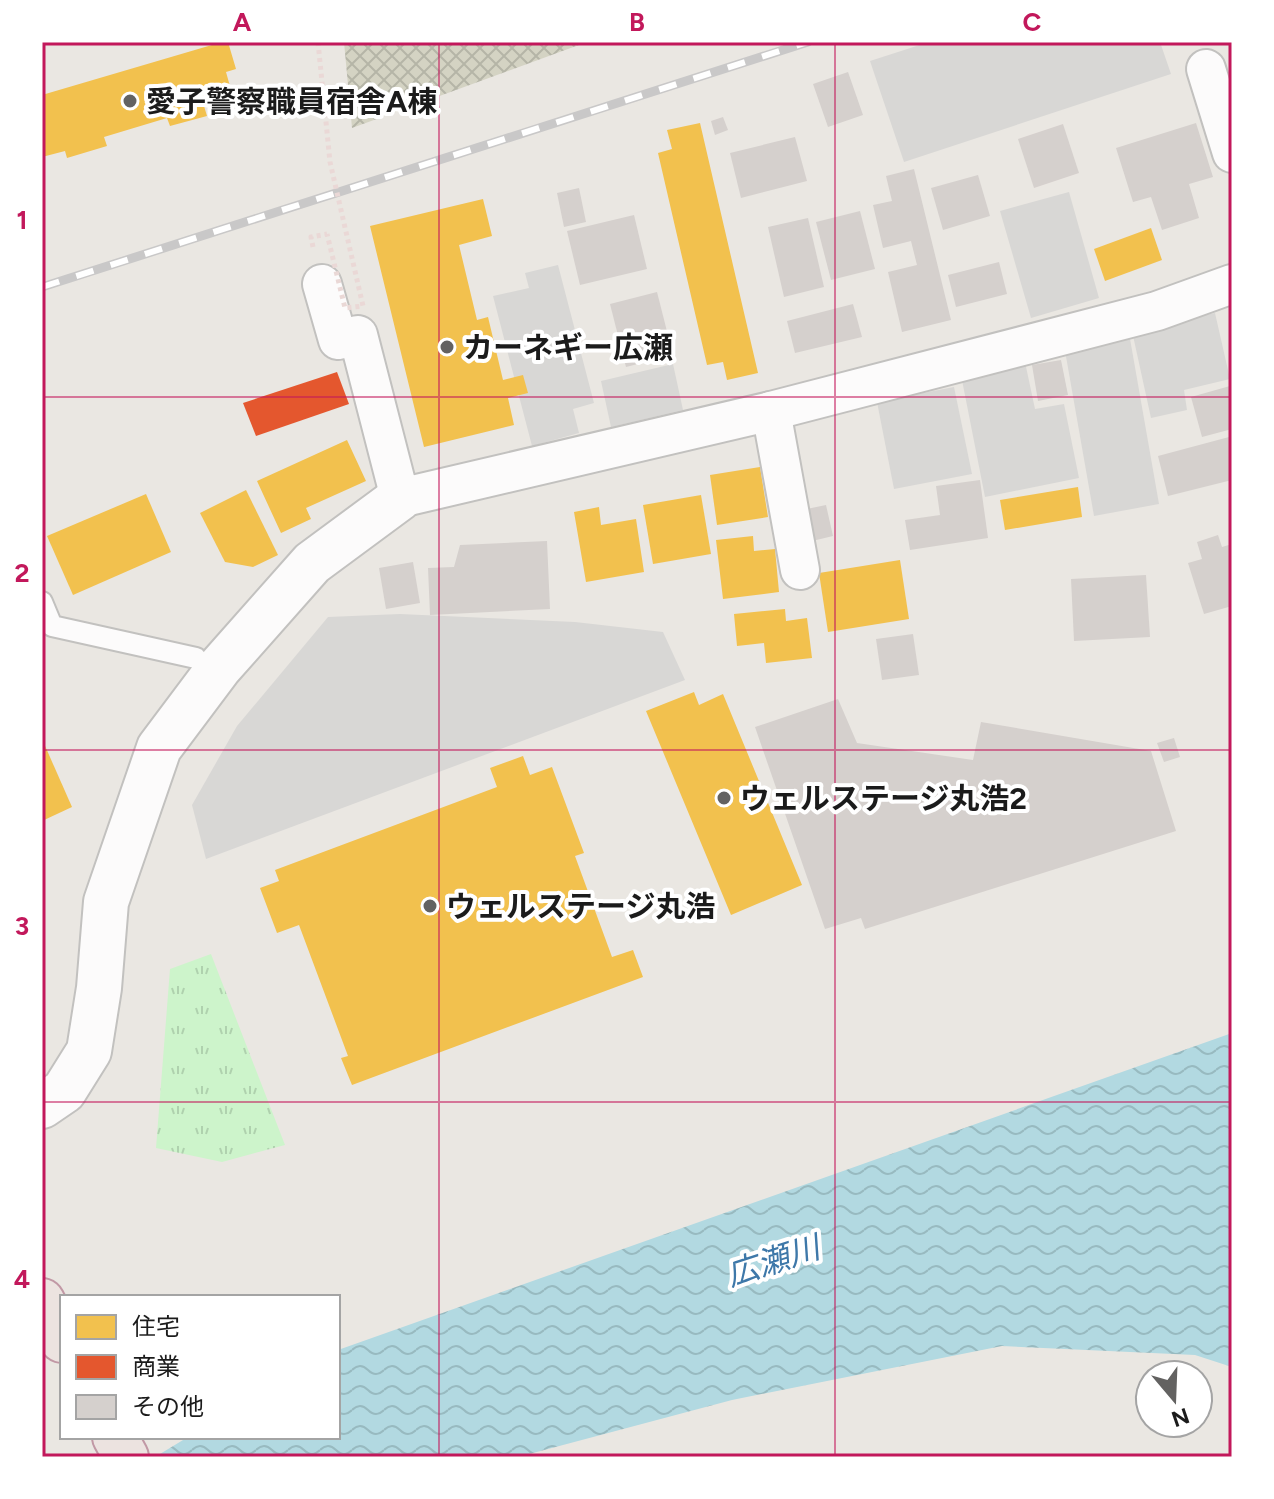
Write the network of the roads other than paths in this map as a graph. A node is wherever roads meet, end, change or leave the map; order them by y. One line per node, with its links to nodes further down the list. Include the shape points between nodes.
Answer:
1 (1206, 69): 2 (street)
2 (1232, 153)
3 (322, 284): 6 (street, via 338,340 358,335)
4 (1232, 284): 5 (street, via 1157,311)
5 (771, 411): 6 (street); 7 (street)
6 (400, 498): 9 (street, via 312,563)
7 (800, 570)
8 (42, 602): 9 (lane, via 52,626)
9 (208, 663): 10 (street, via 159,748 106,902 89,1051 64,1091)
10 (42, 1106)
11 (42, 1301): 12 (highway)
12 (60, 1336)
13 (116, 1439): 14 (highway)
14 (126, 1457)

